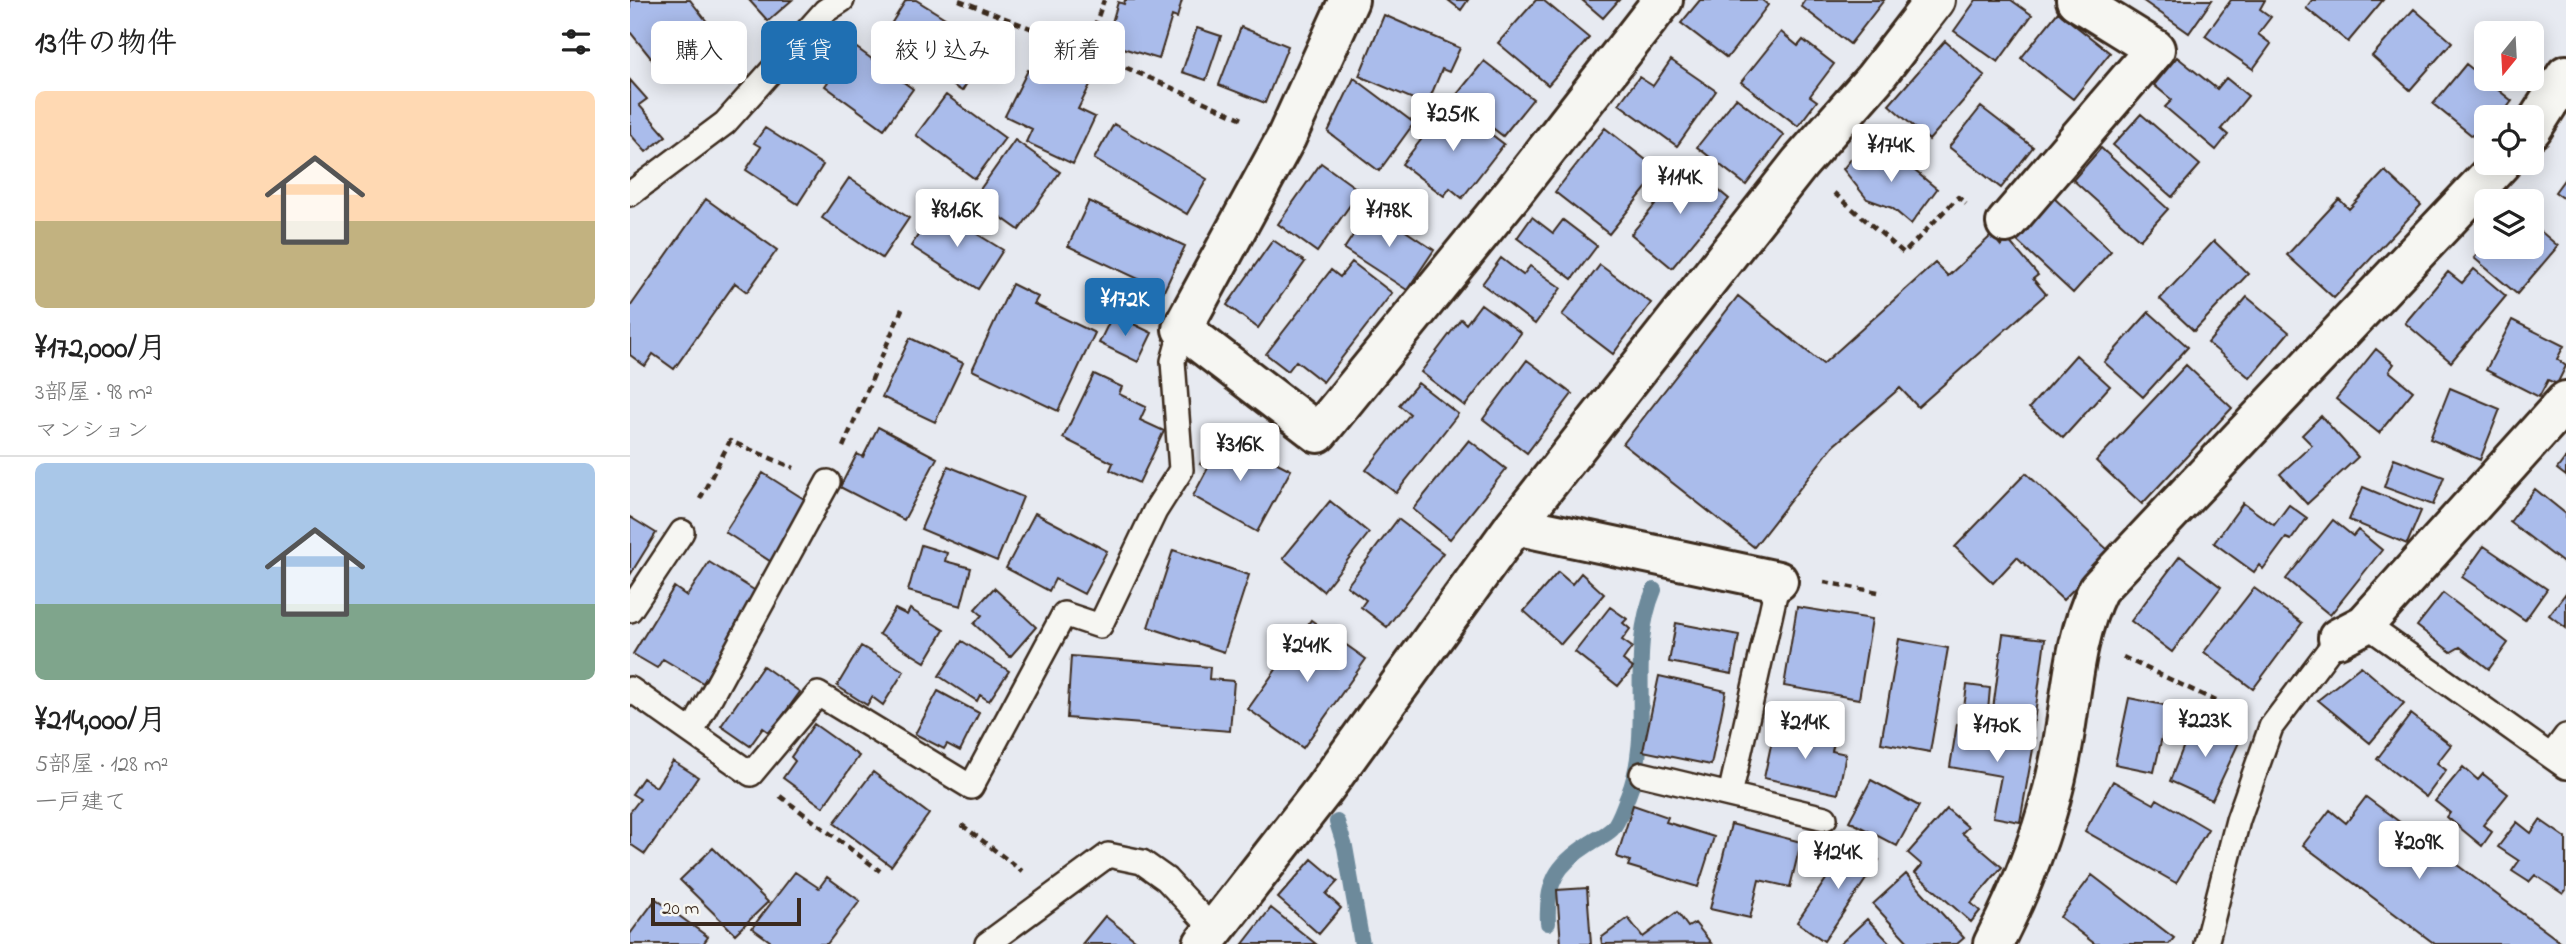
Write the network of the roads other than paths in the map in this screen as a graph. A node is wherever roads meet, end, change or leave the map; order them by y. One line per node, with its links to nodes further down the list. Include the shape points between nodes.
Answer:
1 (842, 0): 9 (lane, via 825,10 725,123)
2 (1349, 0): 11 (street, via 1286,138)
3 (1663, 0): 11 (street, via 1318,433)
4 (1935, 0): 14 (street, via 1800,163)
5 (2076, 0): 10 (street, via 2155,50)
6 (2566, 75): 7 (street)
7 (2544, 110)
8 (2490, 175): 28 (street, via 2098,589 2084,617 2060,760 2043,827)
9 (630, 194)
10 (1990, 217)
11 (1182, 329): 20 (lane, via 1173,361 1181,470 1155,511 1100,626 1064,614 971,787 818,694 751,775)
12 (2566, 401): 18 (street)
13 (828, 482): 20 (lane)
14 (1515, 525): 16 (street); 26 (street, via 1324,789)
15 (682, 532): 17 (lane)
16 (1779, 581): 24 (lane)
17 (630, 610)
18 (2351, 631): 22 (lane); 29 (lane, via 2271,727 2238,820)
19 (630, 689): 20 (lane)
20 (692, 731)
21 (2566, 736): 22 (lane)
22 (2558, 762)
23 (1642, 774): 24 (lane)
24 (1730, 795): 25 (lane)
25 (1825, 818)
26 (1208, 937): 27 (lane, via 1166,879 1142,862 1108,855)
27 (987, 944)
28 (1993, 944)
29 (2206, 944)

